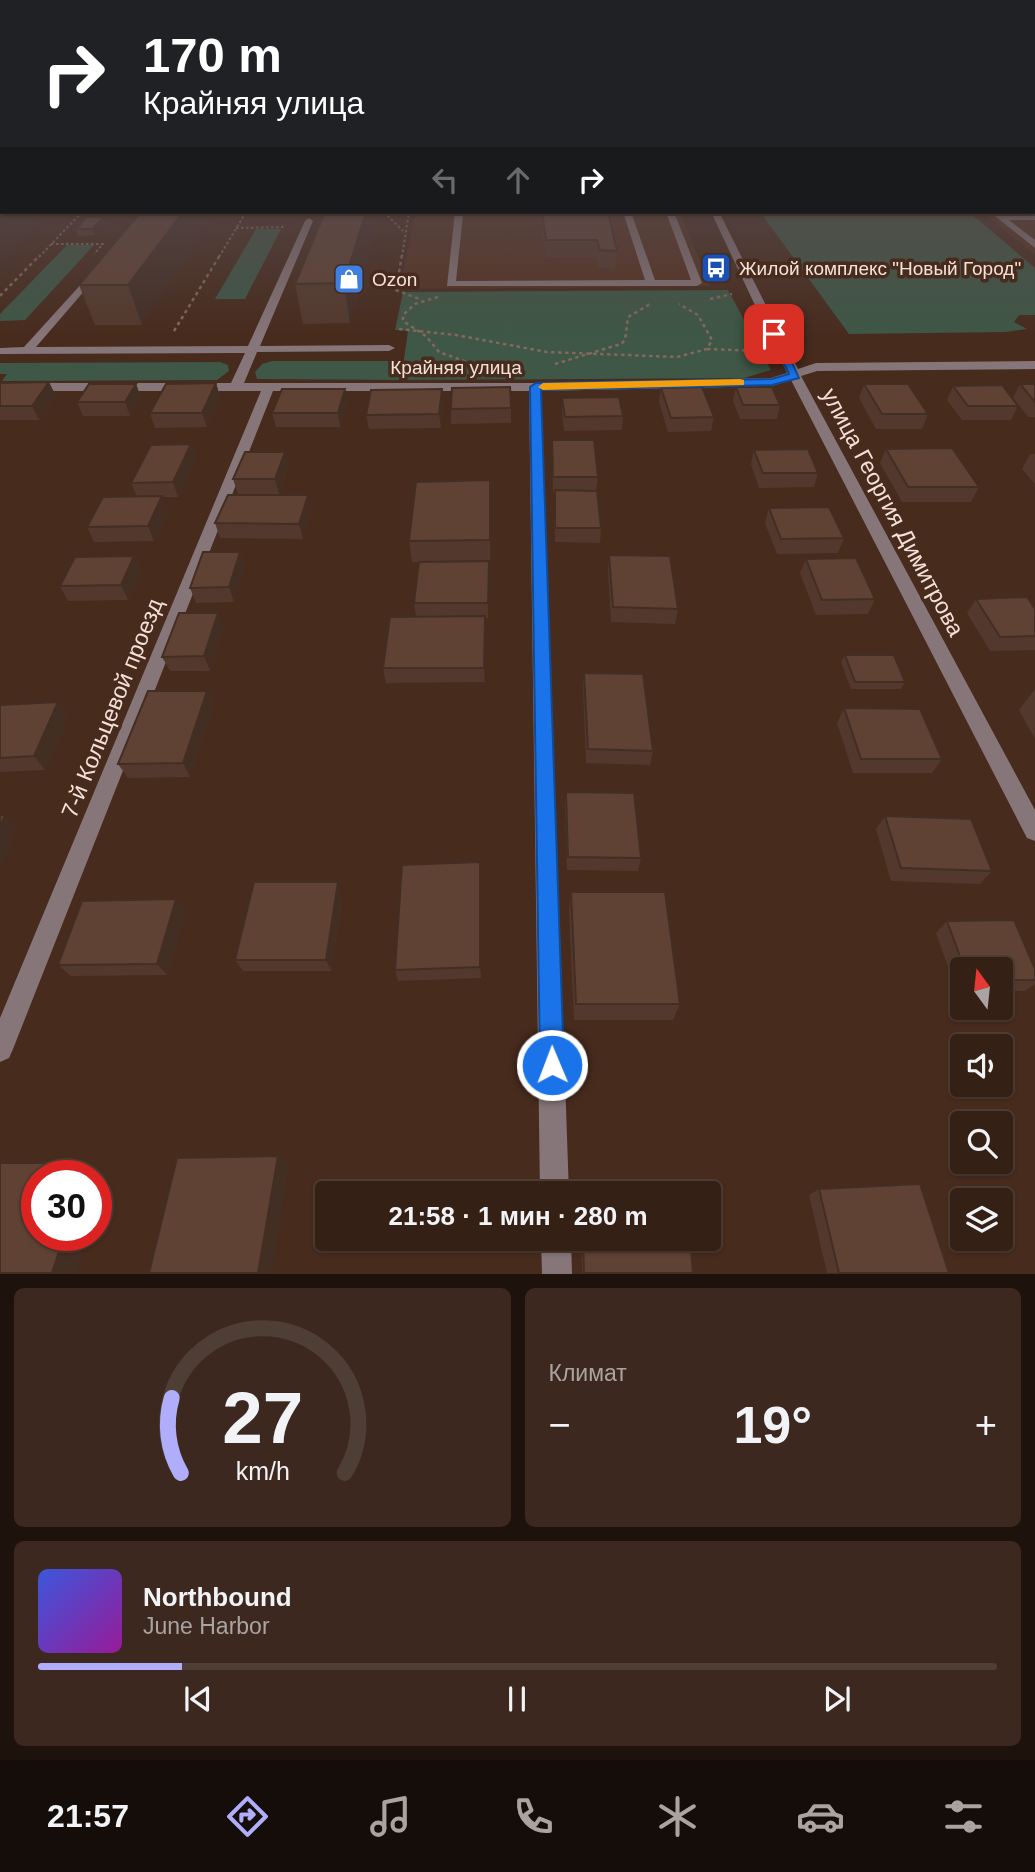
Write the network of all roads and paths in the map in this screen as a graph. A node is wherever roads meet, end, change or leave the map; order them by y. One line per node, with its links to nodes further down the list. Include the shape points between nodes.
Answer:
1 (76, 218): 18 (path)
2 (242, 218): 11 (path)
3 (391, 218): 12 (path)
4 (407, 218): 12 (path)
5 (458, 218): 16 (street, via 450,284)
6 (629, 218): 16 (street)
7 (672, 218): 16 (street, via 697,283)
8 (718, 218): 39 (street, улица Георгия Димитрова)
9 (1003, 218): 14 (street)
10 (309, 221): 30 (street)
11 (236, 228): 13 (path, via 288,227); 27 (path, via 174,331)
12 (404, 231): 22 (path, via 396,290)
13 (282, 239)
14 (1035, 245)
15 (104, 261): 33 (street)
16 (651, 283)
17 (738, 293): 25 (path)
18 (0, 296)
19 (442, 297): 22 (path)
20 (642, 297): 21 (path)
21 (655, 299)
22 (423, 300): 28 (path, via 403,315 402,321)
23 (672, 302): 31 (path, via 698,315 712,340)
24 (660, 303): 35 (path, via 634,311 628,317 625,340)
25 (700, 303)
26 (389, 330): 28 (path)
27 (187, 331)
28 (419, 332): 35 (path); 38 (path, via 439,352)
29 (389, 348): 30 (street)
30 (253, 349): 33 (street); 41 (street)
31 (707, 349): 34 (path); 35 (path, via 677,357)
32 (0, 351): 33 (street)
33 (27, 351)
34 (757, 351)
35 (592, 355): 36 (path)
36 (552, 365)
37 (1035, 365): 39 (street, Крайняя улица, via 816,367)
38 (486, 366)
39 (795, 376): 43 (street, Крайняя улица, via 772,382); 44 (street, улица Георгия Димитрова)
40 (0, 387): 41 (street, Крайняя улица)
41 (236, 387): 42 (street, Крайняя улица)
42 (269, 387): 43 (street, Крайняя улица); 45 (street, 7-й Кольцевой проезд)
43 (536, 387): 46 (street)
44 (1035, 831)
45 (0, 1049)
46 (555, 1181)
47 (556, 1251): 48 (street)
48 (557, 1273)

